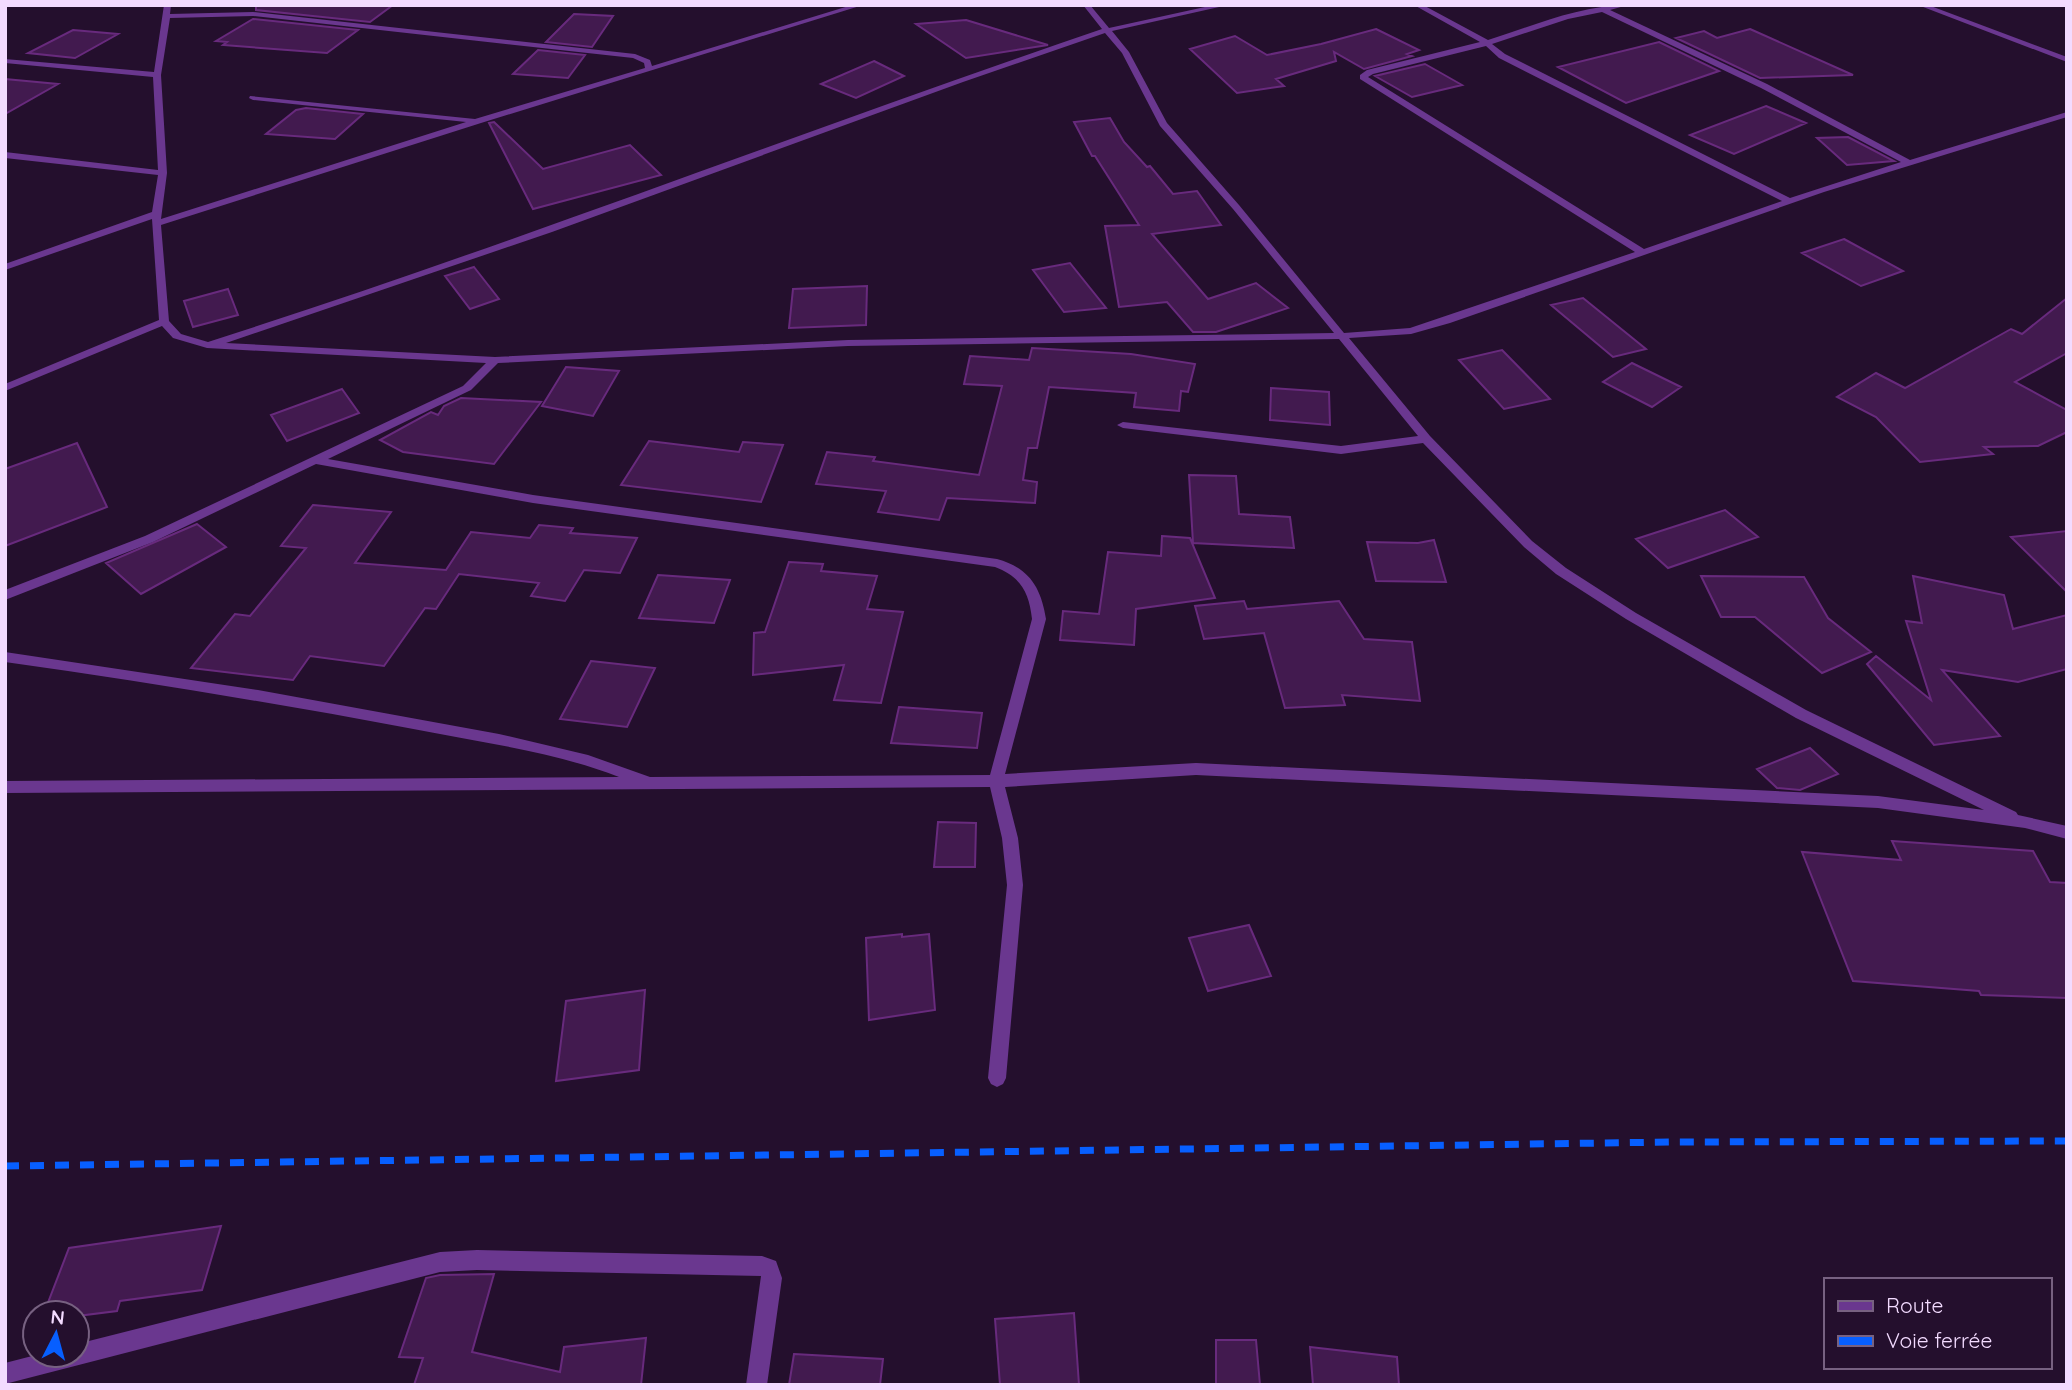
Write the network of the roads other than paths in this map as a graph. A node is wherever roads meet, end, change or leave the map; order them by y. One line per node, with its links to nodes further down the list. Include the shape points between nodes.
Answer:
1 (168, 5): 10 (street)
2 (849, 5): 8 (street)
3 (1086, 5): 11 (street)
4 (1225, 5): 11 (street)
5 (1417, 5): 12 (street)
6 (1625, 5): 9 (street)
7 (1921, 5): 13 (street)
8 (860, 6): 15 (street)
9 (1604, 10): 12 (street); 21 (street, via 1764,86)
10 (166, 16): 15 (street, via 253,14 635,56); 16 (street)
11 (1107, 30): 28 (street, via 1125,52 1163,124); 29 (street, via 550,230)
12 (1487, 43): 23 (street, via 1502,57); 25 (street, via 1363,77)
13 (2067, 60)
14 (5, 61): 16 (street)
15 (649, 68): 19 (street)
16 (157, 75): 22 (street)
17 (253, 98): 19 (street)
18 (2067, 114): 21 (street)
19 (478, 121): 24 (street)
20 (5, 155): 22 (street)
21 (1909, 163): 23 (street)
22 (163, 173): 24 (street)
23 (1789, 201): 25 (street)
24 (157, 218): 26 (street); 27 (street)
25 (1644, 253): 28 (street, via 1411,331)
26 (5, 267)
27 (164, 322): 29 (street, via 177,336); 31 (street)
28 (1340, 336): 30 (street, via 848,343); 33 (street)
29 (207, 345): 30 (street)
30 (495, 360): 34 (street, via 467,388)
31 (5, 388)
32 (1123, 425): 33 (street, via 1341,450)
33 (1426, 439): 40 (street, via 1528,544 1631,616 1801,714)
34 (314, 460): 35 (street, via 120,552); 37 (street, via 533,499 1012,568 1037,594 1039,619)
35 (5, 596)
36 (5, 657): 38 (street, via 256,694 479,736 590,761)
37 (996, 781): 38 (street); 40 (street, via 1196,769 1878,802); 42 (street, via 1010,838 1015,885)
38 (653, 784): 39 (street)
39 (5, 787)
40 (2025, 822): 41 (street)
41 (2067, 833)
42 (997, 1077)
43 (91, 1351): 46 (street, via 440,1262 762,1266 769,1268 772,1278)
44 (24, 1369): 45 (street)
45 (5, 1374)
46 (756, 1385)

